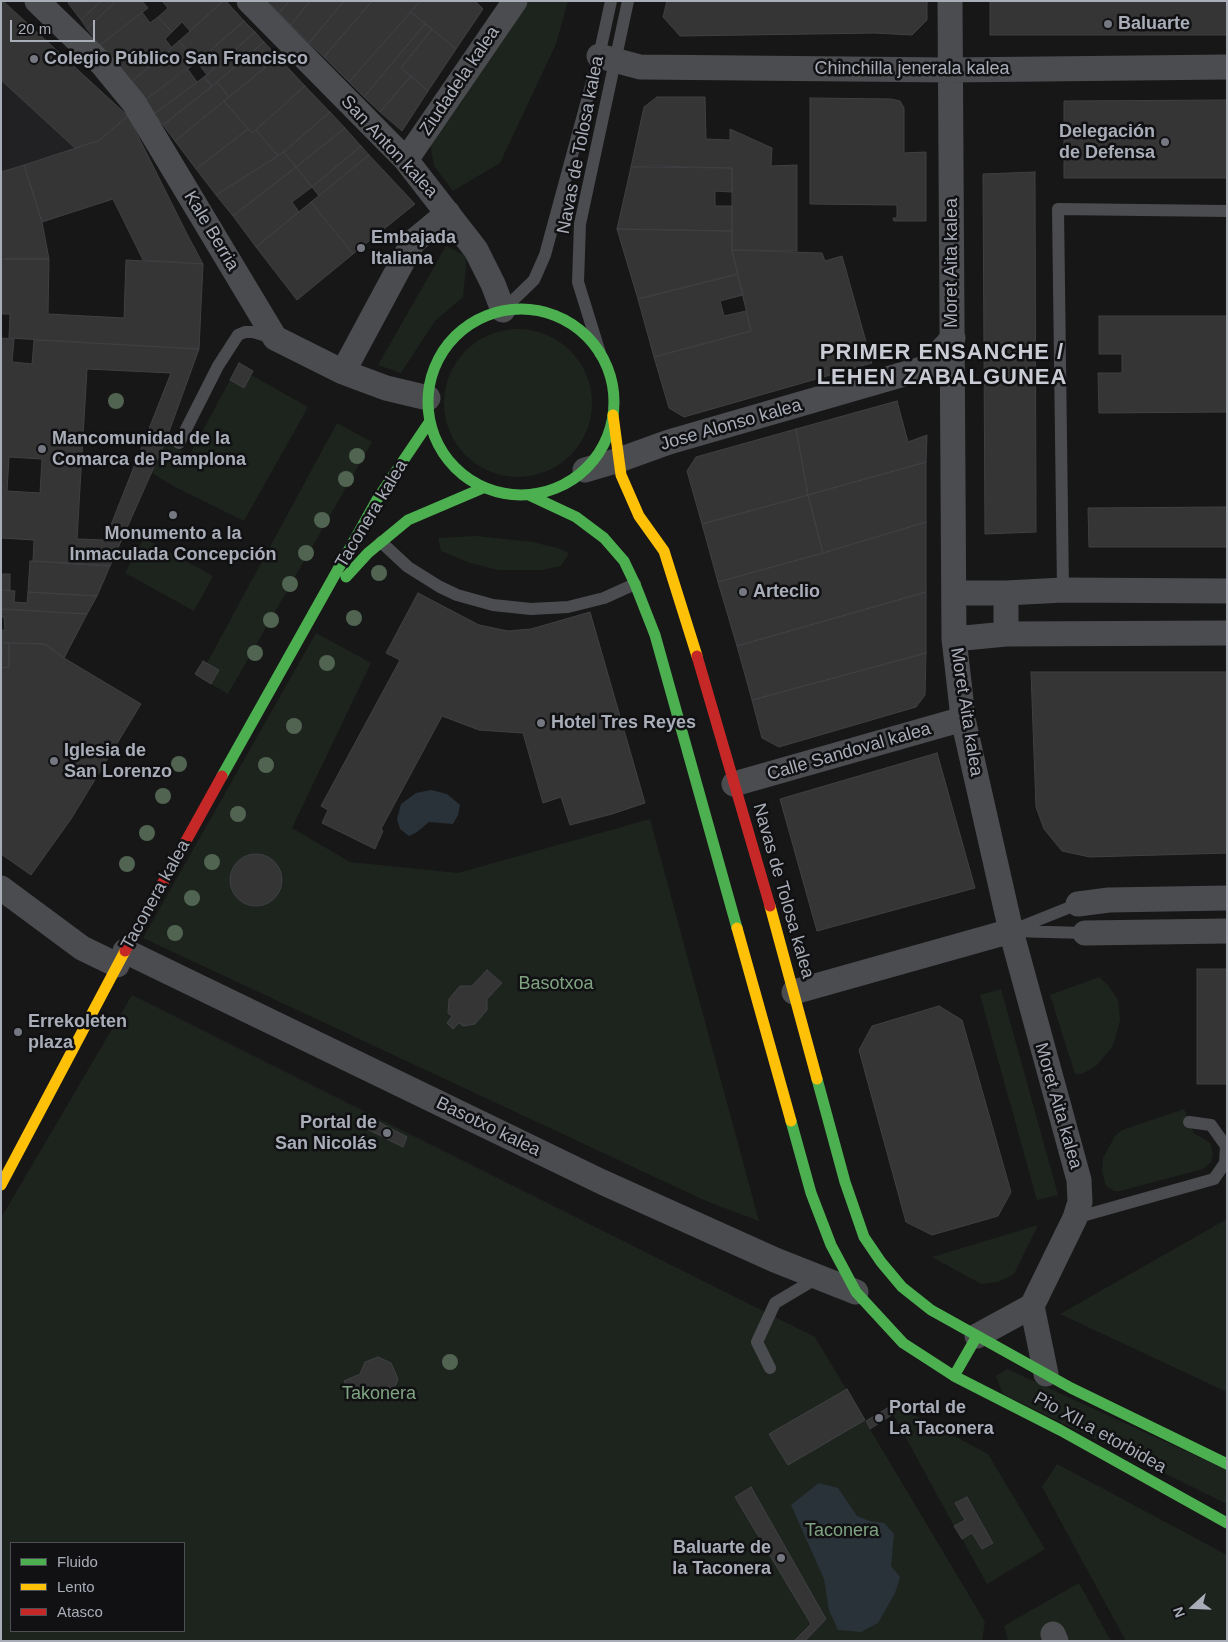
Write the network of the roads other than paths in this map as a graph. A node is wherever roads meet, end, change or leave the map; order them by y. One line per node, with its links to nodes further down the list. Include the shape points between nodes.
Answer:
1 (37, 1): 14 (street, Kale Berria, via 102,64 134,103)
2 (249, 1): 10 (street, San Anton kalea)
3 (515, 1): 10 (street, Ziudadela kalea)
4 (611, 1): 7 (lane, Navas de Tolosa kalea)
5 (628, 1): 7 (lane, Navas de Tolosa kalea)
6 (950, 1): 9 (street, Moret Aita kalea)
7 (607, 58): 9 (street, Chinchilla jenerala kalea, via 640,66); 13 (lane, Navas de Tolosa kalea, via 545,255 534,280); 16 (lane, Navas de Tolosa kalea, via 580,224 578,282)
8 (1227, 67): 9 (street, Chinchilla jenerala kalea)
9 (951, 70): 15 (street, Moret Aita kalea)
10 (406, 160): 12 (street, San Anton kalea)
11 (1227, 211): 27 (lane, via 1058,209)
12 (448, 213): 13 (street, San Anton kalea, via 476,250); 17 (street, via 413,242)
13 (503, 310): 16 (street, via 531,309 558,316 582,332); 18 (street, via 482,317 449,342 431,378)
14 (275, 338): 17 (street); 20 (lane, via 253,332 238,335 218,366)
15 (953, 338): 21 (street, Jose Alonso kalea, via 925,368 669,442); 29 (street, Moret Aita kalea)
16 (600, 353): 19 (street, via 611,380)
17 (343, 372): 18 (street, via 386,388)
18 (429, 410): 23 (street, via 440,449 459,472); 31 (street, Taconera kalea)
19 (613, 415): 21 (street, Navas de Tolosa kalea); 22 (street, via 604,445)
20 (179, 443)
21 (620, 460): 22 (street, Jose Alonso kalea); 36 (street, Navas de Tolosa kalea, via 622,475 639,516 664,551)
22 (585, 470): 24 (street, via 559,488)
23 (483, 488): 24 (street); 25 (street, Taconera kalea, via 414,517)
24 (529, 496): 26 (street, via 576,517 604,538 624,561)
25 (381, 542): 26 (lane, via 408,567 432,582 457,595 493,605 531,609 568,607 604,598); 31 (street, Taconera kalea)
26 (635, 584): 50 (street, via 655,635 811,1193)
27 (1063, 590): 28 (street); 30 (street)
28 (1227, 591)
29 (954, 593): 30 (street); 34 (street, Moret Aita kalea)
30 (1006, 593): 33 (street)
31 (316, 609): 43 (street, Taconera kalea)
32 (1227, 633): 33 (street)
33 (1006, 634): 34 (street)
34 (954, 639): 35 (street, Moret Aita kalea)
35 (963, 720): 36 (street, Calle Sandoval kalea); 40 (street, Moret Aita kalea)
36 (734, 784): 44 (street, Navas de Tolosa kalea)
37 (1, 888): 43 (street, Basotxo kalea, via 82,948)
38 (1227, 898): 39 (street, via 1109,900)
39 (1078, 904): 40 (lane)
40 (1011, 930): 42 (lane); 44 (street); 47 (street, Moret Aita kalea, via 1079,1180 1080,1202)
41 (1227, 931): 42 (street)
42 (1085, 933)
43 (121, 958): 46 (street, Taconera kalea); 48 (street, Basotxo kalea, via 602,1182)
44 (794, 992): 49 (street, Navas de Tolosa kalea, via 845,1182 864,1236)
45 (1189, 1122): 47 (lane, via 1211,1125 1226,1146 1225,1163 1214,1179)
46 (1, 1184)
47 (1076, 1218): 51 (street, Moret Aita kalea)
48 (817, 1278): 50 (street, Basotxo kalea); 53 (lane, via 775,1303 758,1342)
49 (902, 1287): 52 (street, Pio XII.a etorbidea, via 931,1310)
50 (856, 1292): 55 (street, Pio XII.a etorbidea, via 903,1343)
51 (1032, 1306): 52 (street); 54 (street)
52 (977, 1336): 54 (street, Pio XII.a etorbidea); 55 (street)
53 (770, 1368)
54 (1046, 1374): 56 (street, Pio XII.a etorbidea)
55 (954, 1376): 57 (street, Pio XII.a etorbidea, via 1060,1430)
56 (1227, 1464)
57 (1227, 1523)

